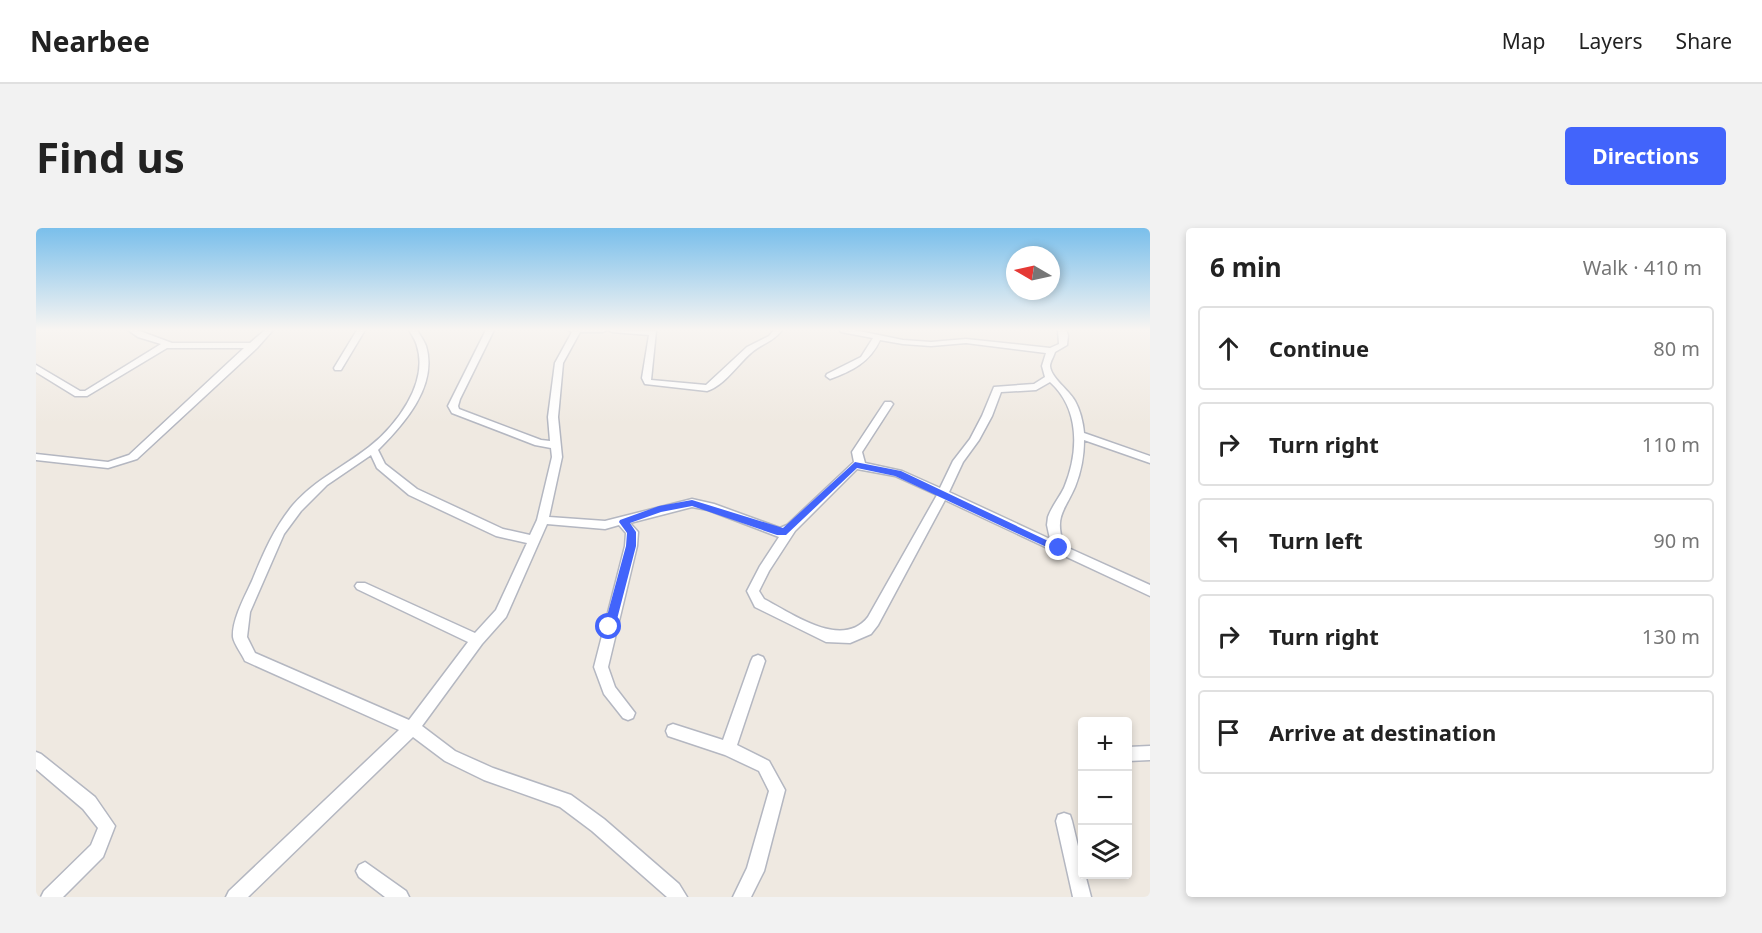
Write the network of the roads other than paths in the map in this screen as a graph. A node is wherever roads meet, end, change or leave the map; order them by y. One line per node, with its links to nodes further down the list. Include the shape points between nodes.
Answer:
1 (137, 361): 11 (street, via 87,393 78,394)
2 (237, 361): 19 (street, via 133,457 108,465)
3 (342, 361): 12 (street)
4 (425, 361): 18 (street, via 411,408)
5 (474, 361): 17 (street, via 455,399 455,411 539,443)
6 (560, 361): 17 (street)
7 (649, 361): 8 (street, via 648,382 707,388)
8 (737, 361)
9 (863, 361): 13 (street)
10 (1048, 361): 14 (street)
11 (36, 368)
12 (338, 368)
13 (830, 375)
14 (1050, 378): 16 (street, via 1062,386 1079,422); 22 (street, via 1036,387 997,389 987,416 958,461)
15 (888, 404): 21 (street, via 857,452)
16 (1080, 435): 20 (street); 27 (street, via 1075,472 1054,515)
17 (555, 445): 23 (street)
18 (373, 449): 26 (street, via 381,466 413,492 493,530); 33 (street, via 323,482 279,532 244,612 240,637 250,657)
19 (36, 457)
20 (1150, 460)
21 (860, 465): 22 (street, via 898,473); 25 (street, via 852,466)
22 (943, 494): 25 (street, via 873,621 866,630 850,637 826,636 759,603 753,591); 27 (street)
23 (543, 520): 24 (street, via 593,525); 26 (street)
24 (623, 522): 25 (street, via 692,503 780,532); 32 (street, via 632,532 631,546 601,667 609,690)
25 (790, 528)
26 (534, 540): 30 (street, via 501,613)
27 (1059, 548): 29 (street)
28 (361, 586): 30 (street)
29 (1150, 591)
30 (477, 640): 33 (street)
31 (758, 661): 35 (street)
32 (628, 712)
33 (412, 728): 42 (street); 44 (street, via 460,761 566,801)
34 (673, 731): 35 (street)
35 (728, 749): 45 (street, via 764,766 777,790 755,871)
36 (1150, 753): 37 (street)
37 (1132, 754)
38 (36, 759): 41 (street, via 89,803 107,826 97,851)
39 (1064, 821): 46 (street)
40 (365, 871): 43 (street)
41 (50, 897)
42 (235, 897)
43 (400, 897)
44 (678, 897)
45 (742, 897)
46 (1082, 897)

